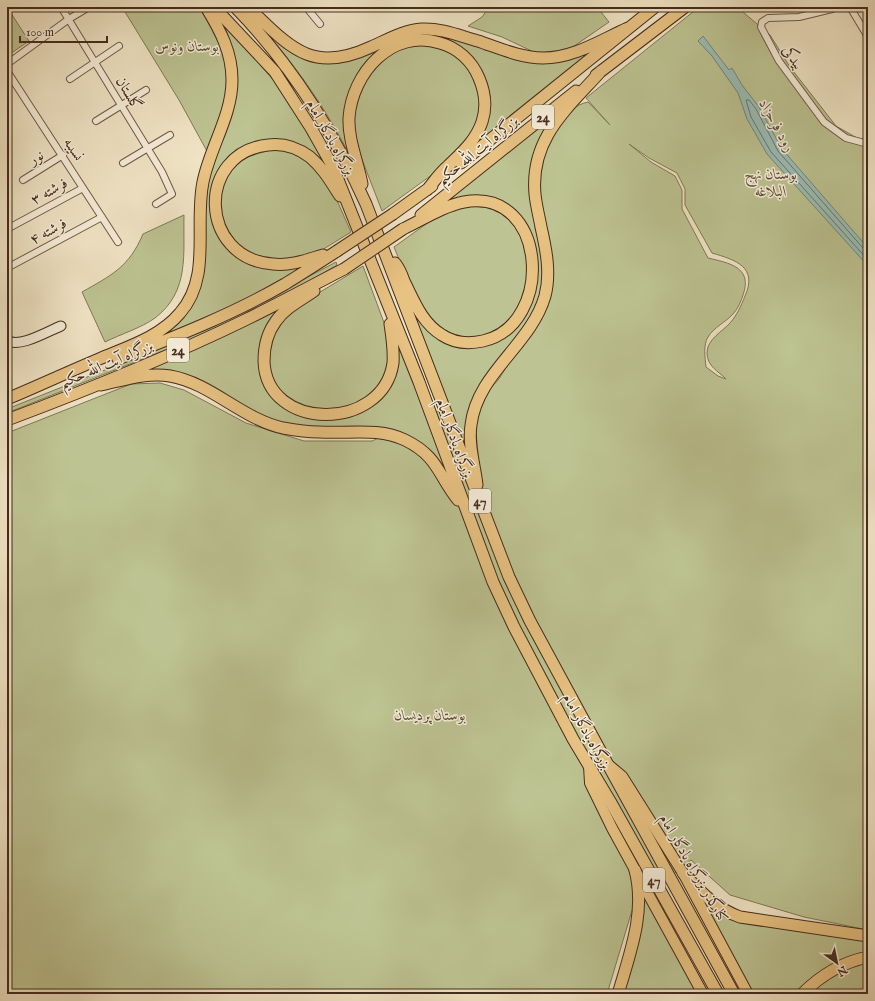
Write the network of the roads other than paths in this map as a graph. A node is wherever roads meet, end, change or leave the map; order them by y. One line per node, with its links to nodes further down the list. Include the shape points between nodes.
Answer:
1 (61, 7): 12 (street, گلستان)
2 (88, 7): 12 (street)
3 (206, 7): 48 (highway, via 222,32 227,46 232,80 225,116 203,181 198,279 188,303 172,321 148,337)
4 (214, 7): 35 (highway, بزرگراه یادگار امام / 47, via 269,64 283,84 329,159)
5 (235, 7): 34 (highway, بزرگراه یادگار امام / 47, via 268,43 304,90 335,140)
6 (248, 7): 14 (highway, via 289,45 306,54 332,58 356,54 398,35 422,29 449,32 532,57 552,57 572,54)
7 (306, 7): 13 (street)
8 (655, 7): 14 (highway, بزرگراه آیت الله حکیم / 24)
9 (685, 7): 20 (highway, بزرگراه آیت الله حکیم / 24)
10 (850, 7): 15 (street)
11 (832, 8): 26 (street, بیدکی, via 799,17 768,18 761,27 772,49 824,122 846,138)
12 (69, 19): 17 (street, گلستان); 18 (street)
13 (320, 24)
14 (628, 28): 32 (highway, بزرگراه آیت الله حکیم / 24)
15 (867, 35)
16 (119, 46): 17 (street)
17 (95, 62): 21 (street); 23 (street, گلستان)
18 (7, 64)
19 (7, 71): 28 (street, نسیبه)
20 (601, 71): 38 (highway, بزرگراه آیت الله حکیم / 24); 50 (highway, via 551,128 540,150 535,173 535,195 546,254 547,284 534,322 488,381 474,409 471,437)
21 (70, 79)
22 (146, 90): 23 (street)
23 (121, 105): 24 (street); 27 (street, گلستان)
24 (96, 121)
25 (170, 135): 27 (street)
26 (868, 144)
27 (148, 148): 29 (street); 33 (street, گلستان, via 172,194)
28 (63, 155): 30 (street, نور); 31 (street, نسیبه)
29 (123, 163)
30 (23, 180)
31 (83, 188): 36 (street, نسیبه); 37 (street, فرشته ۳)
32 (427, 190): 34 (highway, via 472,142 482,122 485,102 484,89 478,76 460,53 446,44 422,40 399,43 380,54 367,69 356,89 350,111 349,130); 40 (highway, بزرگراه آیت الله حکیم / 24, bridge)
33 (156, 204)
34 (366, 204): 41 (highway, بزرگراه یادگار امام / 47)
35 (351, 212): 40 (highway, via 317,163 302,151 283,145 261,145 242,154 226,168 217,187 214,209 218,224 228,242 248,258 264,263 288,264); 44 (highway, بزرگراه یادگار امام / 47)
36 (102, 217): 39 (street, نسیبه); 42 (street, فرشته ۴)
37 (7, 229)
38 (403, 229): 41 (highway, via 464,202 484,201 512,214 526,234 532,262 529,292 513,324 496,337 479,342 460,342 443,335 424,319 397,265); 43 (highway, 24, bridge)
39 (118, 242)
40 (337, 251): 48 (highway, بزرگراه آیت الله حکیم / 24, via 285,284 214,320)
41 (385, 251): 50 (highway, بزرگراه یادگار امام / 47)
42 (7, 268)
43 (344, 269): 44 (highway, via 287,310 277,319 268,334 264,350 266,372 270,384 285,402 307,413 328,416 348,412 372,400 386,383 393,364); 47 (highway, بزرگراه آیت الله حکیم / 24, via 239,323)
44 (388, 308): 51 (highway, بزرگراه یادگار امام / 47, via 419,382)
45 (61, 326): 46 (street, via 19,343)
46 (7, 340)
47 (101, 384): 49 (highway, بزرگراه آیت الله حکیم / 24); 51 (highway, via 148,375 170,376 200,387 246,413 280,427 318,432 369,432 395,436 428,455)
48 (7, 399)
49 (7, 420)
50 (479, 498): 52 (highway, بزرگراه یادگار امام / 47, via 509,577 530,621)
51 (464, 507): 53 (highway, بزرگراه یادگار امام / 47, via 493,582 514,626)
52 (607, 763): 55 (main road, کنارگذر بزرگراه یادگار امام, via 622,776); 61 (highway, بزرگراه یادگار امام / 47)
53 (589, 766): 54 (main road, via 590,783); 60 (highway, بزرگراه یادگار امام / 47)
54 (635, 870): 58 (highway, via 639,896 638,920); 59 (main road)
55 (683, 873): 56 (highway, via 704,897 728,913); 62 (main road, کنارگذر بزرگراه یادگار امام)
56 (868, 936)
57 (868, 957): 63 (highway, via 834,970)
58 (618, 994)
59 (703, 994)
60 (718, 994)
61 (734, 994)
62 (748, 994)
63 (802, 994)

